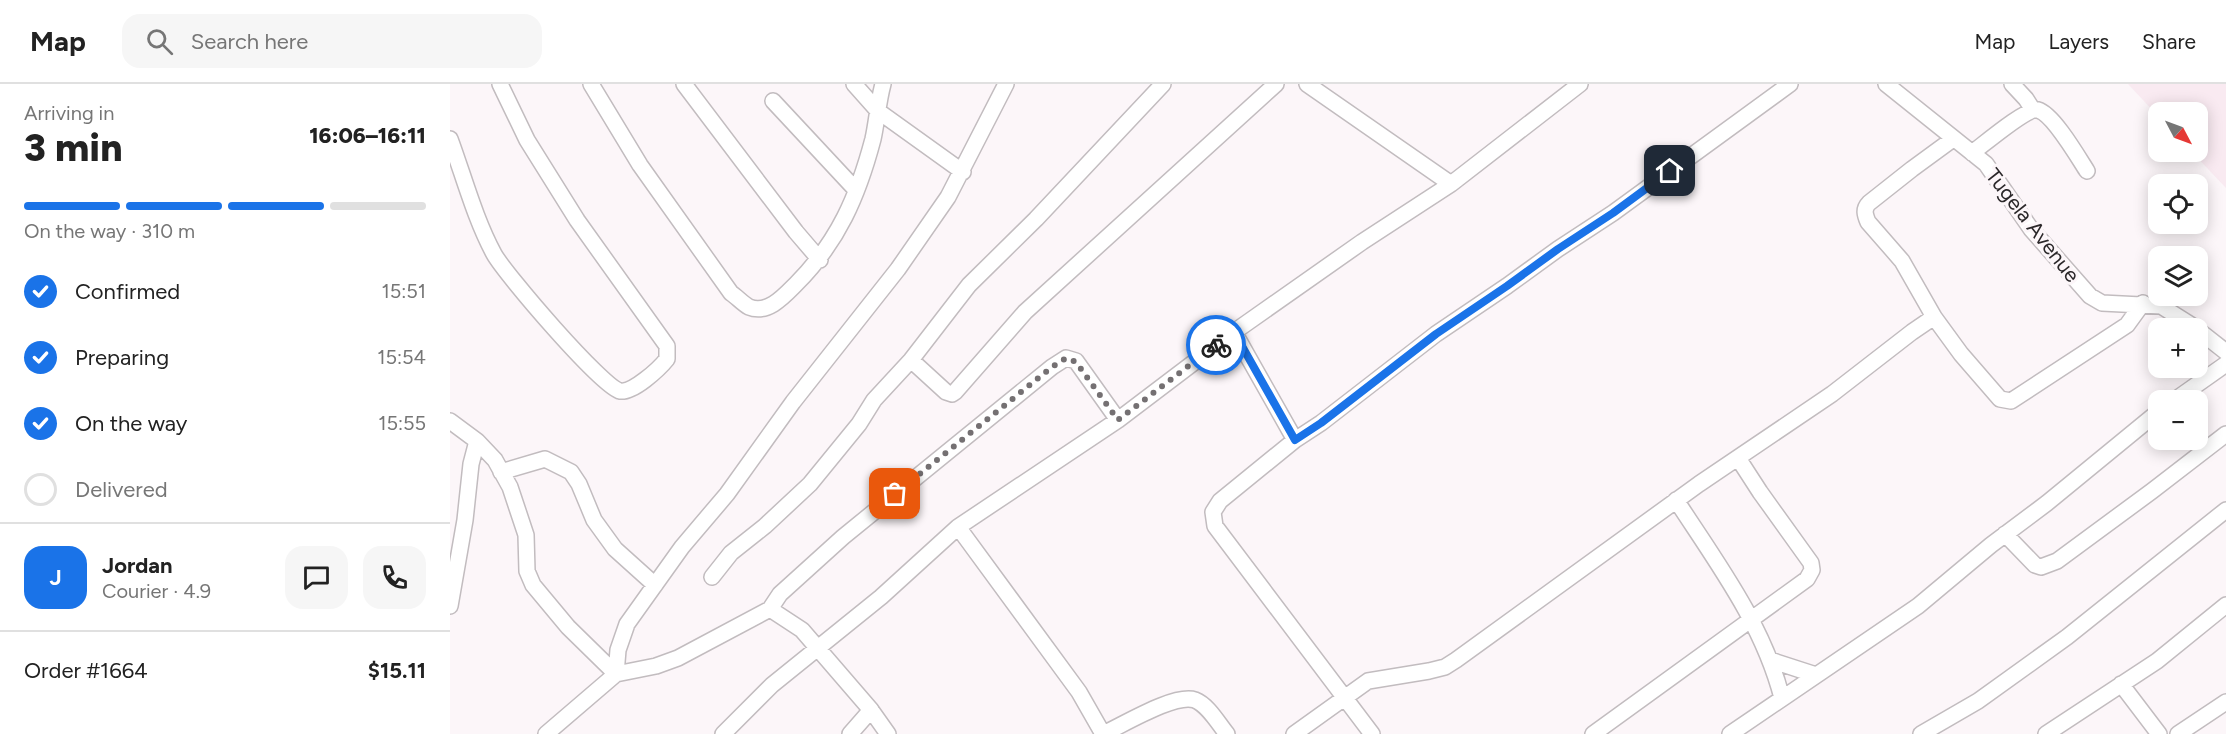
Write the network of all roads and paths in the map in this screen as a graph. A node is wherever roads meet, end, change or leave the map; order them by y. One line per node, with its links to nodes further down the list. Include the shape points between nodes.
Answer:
1 (500, 84): 18 (street, via 528,140 577,220 667,346 668,359 658,370 627,391 618,391 551,325 495,255)
2 (591, 84): 24 (street, via 640,165 731,293 749,307 759,309 777,303)
3 (684, 84): 24 (street)
4 (854, 84): 16 (street)
5 (883, 84): 16 (street)
6 (1006, 84): 21 (street)
7 (1163, 84): 31 (street, via 969,285)
8 (1276, 84): 31 (street, via 1033,305 955,392 946,392)
9 (1306, 84): 22 (street)
10 (1580, 84): 22 (street)
11 (1886, 84): 17 (street, Tugela Avenue)
12 (2012, 84): 15 (street)
13 (1781, 86): 38 (street, via 1613,213 1436,334)
14 (773, 101): 23 (street)
15 (2033, 110): 19 (street); 20 (street, via 2055,125)
16 (878, 111): 21 (street); 23 (street)
17 (1953, 139): 19 (street, Tugela Avenue); 26 (street, via 1865,208 1868,222 1902,261)
18 (450, 140)
19 (1972, 153): 25 (street, Tugela Avenue, via 1996,175 2031,230 2090,296 2102,303)
20 (2087, 171)
21 (963, 172): 47 (street, via 898,269)
22 (1450, 184): 28 (street)
23 (856, 190): 24 (street)
24 (820, 260)
25 (2143, 303): 26 (street, via 2127,325 2011,401 2000,399); 27 (street, Tugela Avenue, via 2161,306)
26 (1934, 317): 40 (street)
27 (2180, 318)
28 (1234, 332): 34 (street); 38 (street)
29 (2208, 338): 30 (street, Tugela Avenue)
30 (2226, 352)
31 (911, 360): 46 (street, via 874,400 810,484 731,553)
32 (2226, 364): 33 (street)
33 (2189, 390)
34 (1118, 420): 44 (street); 50 (street, via 1076,362 1066,358 843,537 780,594)
35 (2148, 420): 45 (street)
36 (450, 421): 39 (street)
37 (2226, 434): 45 (street, via 2057,561 2041,567 2035,565)
38 (1295, 440): 58 (street, via 1220,501 1213,512 1215,526)
39 (477, 441): 41 (street); 49 (street)
40 (1738, 458): 42 (street); 51 (street, via 1811,562 1812,570 1807,579)
41 (501, 472): 47 (street, via 545,459 571,472 594,520 615,549); 54 (street, via 526,535 527,571 533,585 568,627)
42 (1676, 500): 51 (street); 58 (street, via 1445,667 1368,681)
43 (2226, 510): 71 (street, via 2067,637 1978,701)
44 (958, 527): 52 (street); 65 (street, via 1079,692)
45 (2005, 534): 55 (street, via 1918,606)
46 (712, 577)
47 (655, 585): 54 (street, via 627,624 618,650)
48 (2226, 605): 56 (street, via 2157,661)
49 (450, 606)
50 (770, 609): 52 (street, via 802,630); 54 (street, via 678,658)
51 (1750, 619): 53 (street); 69 (street)
52 (819, 649): 60 (street); 62 (street, via 772,685)
53 (1770, 660): 55 (street); 57 (street)
54 (616, 674): 61 (street)
55 (1816, 675): 57 (street)
56 (2121, 684): 72 (street); 73 (street)
57 (1782, 698): 70 (street)
58 (1344, 699): 67 (street); 68 (street)
59 (2226, 702): 74 (street)
60 (871, 710): 63 (street); 64 (street)
61 (546, 734)
62 (723, 734)
63 (850, 734)
64 (888, 734)
65 (1103, 734): 66 (street, via 1177,700 1193,699)
66 (1227, 734)
67 (1294, 734)
68 (1372, 734)
69 (1593, 734)
70 (1730, 734)
71 (1921, 734)
72 (2046, 734)
73 (2159, 734)
74 (2178, 734)

